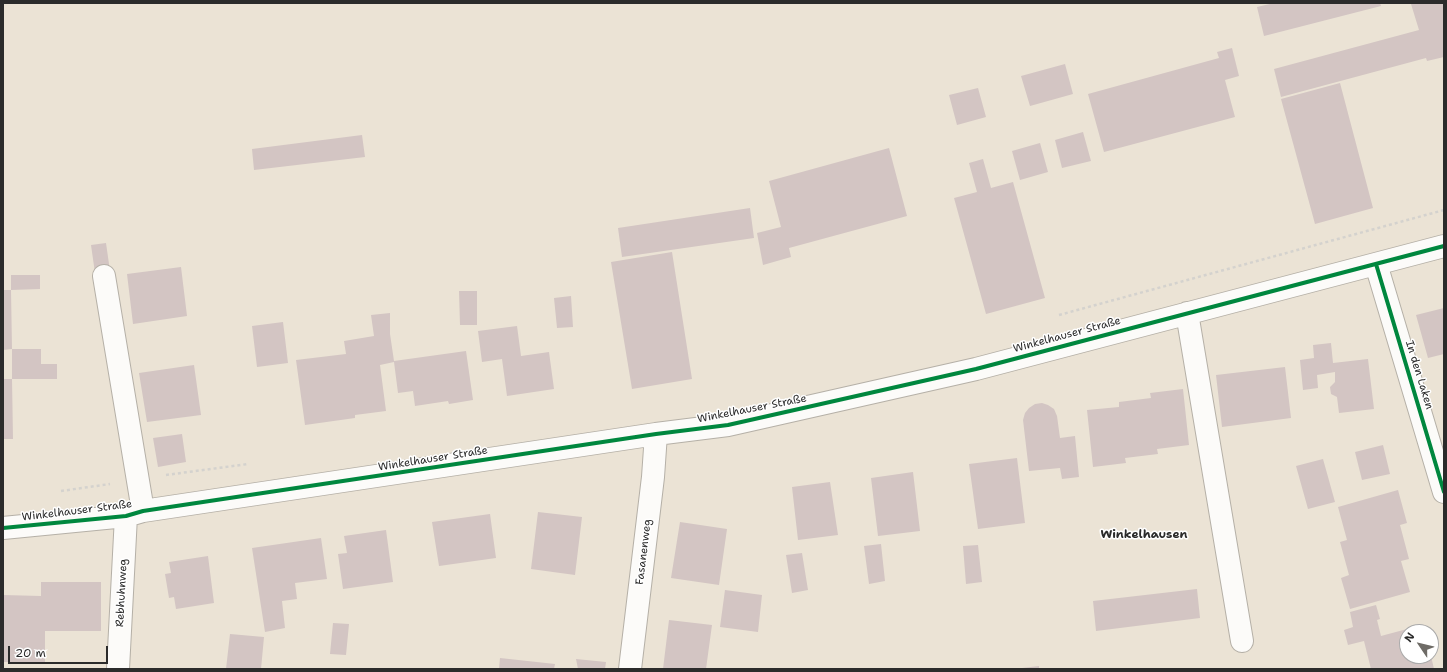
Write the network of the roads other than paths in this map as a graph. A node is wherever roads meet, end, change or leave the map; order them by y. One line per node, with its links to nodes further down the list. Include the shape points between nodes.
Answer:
1 (1444, 246): 2 (street, Winkelhauser Straße)
2 (1376, 264): 4 (street, Winkelhauser Straße); 6 (street, In den Laken)
3 (104, 276): 7 (street, Rebhuhnweg, via 138,480)
4 (1188, 313): 5 (street, Winkelhauser Straße, via 943,376 728,425); 9 (street)
5 (656, 434): 7 (street, Winkelhauser Straße); 11 (street, Fasanenweg)
6 (1444, 492)
7 (134, 514): 8 (street, Winkelhauser Straße); 10 (street, Rebhuhnweg)
8 (3, 528)
9 (1242, 641)
10 (118, 669)
11 (630, 669)

